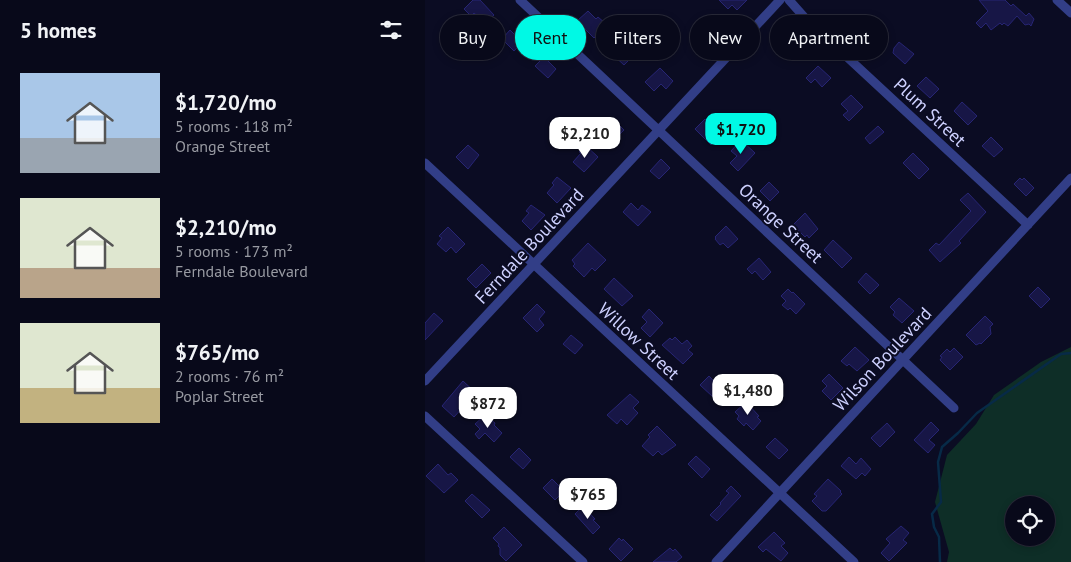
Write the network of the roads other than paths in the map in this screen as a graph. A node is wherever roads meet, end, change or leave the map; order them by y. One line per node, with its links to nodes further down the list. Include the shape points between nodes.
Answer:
1 (520, 0): 6 (street, Orange Street)
2 (780, 0): 6 (street, Ferndale Boulevard)
3 (789, 0): 9 (street, Plum Street)
4 (1057, 0): 5 (street)
5 (1071, 13)
6 (658, 131): 10 (street, Ferndale Boulevard); 11 (street, Orange Street)
7 (425, 163): 10 (street, Willow Street)
8 (1071, 178): 9 (street, Wilson Boulevard)
9 (1028, 225): 11 (street, Wilson Boulevard)
10 (534, 265): 12 (street, Ferndale Boulevard); 15 (street, Willow Street)
11 (903, 360): 13 (street, Orange Street); 15 (street, Wilson Boulevard)
12 (425, 382)
13 (954, 408)
14 (425, 416): 16 (street)
15 (780, 493): 17 (street, Wilson Boulevard); 18 (street, Willow Street)
16 (583, 562)
17 (716, 562)
18 (854, 562)

